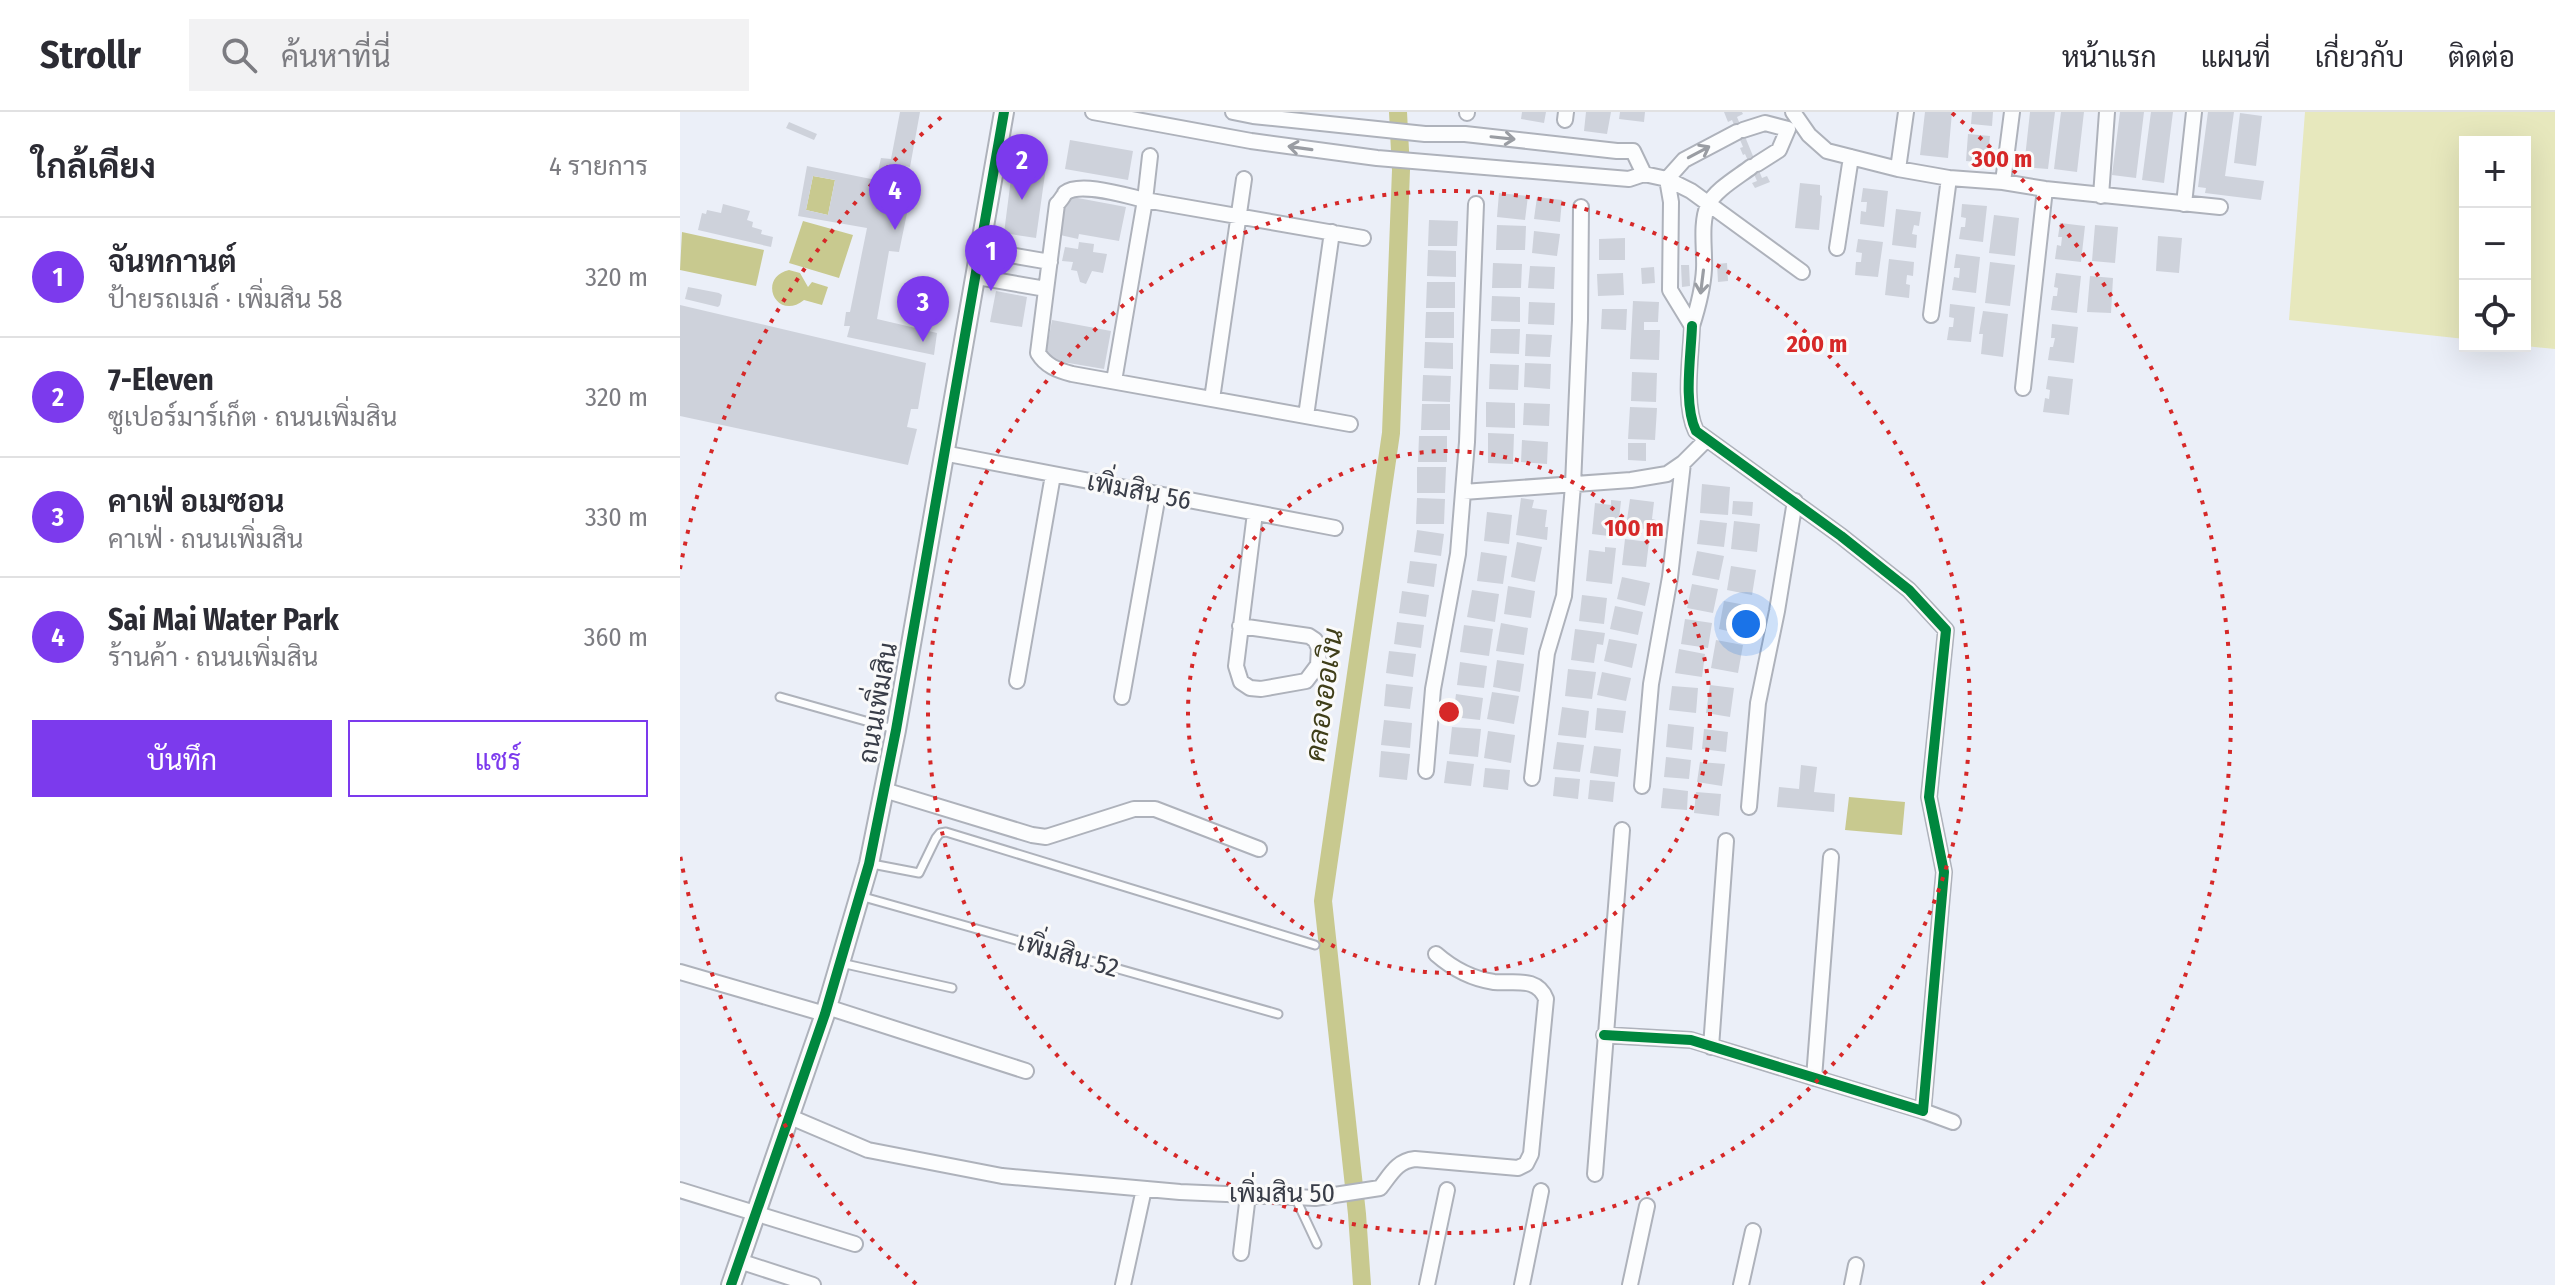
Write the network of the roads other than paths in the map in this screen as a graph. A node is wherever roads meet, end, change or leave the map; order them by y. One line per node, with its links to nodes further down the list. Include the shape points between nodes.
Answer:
1 (1004, 112): 29 (street, ถนนเพิ่มสิน)
2 (1093, 112): 12 (street, one-way to 2, via 1629,179 1377,158)
3 (1233, 112): 12 (street, one-way to 12, via 1633,151)
4 (1906, 112): 11 (street)
5 (2012, 112): 16 (street)
6 (2107, 112): 18 (street)
7 (2194, 112): 22 (street)
8 (1793, 121): 10 (street, via 1827,151); 15 (street, one-way to 8, via 1684,160 1740,131); 21 (street, via 1779,150)
9 (1150, 156): 19 (street)
10 (1851, 157): 11 (street); 28 (street)
11 (1898, 169): 13 (street)
12 (1644, 174): 15 (street)
13 (1949, 178): 16 (street); 34 (street)
14 (1244, 179): 25 (street)
15 (1667, 179): 21 (street); 35 (street, via 1670,290)
16 (2003, 182): 17 (street)
17 (2045, 189): 18 (street); 37 (street)
18 (2101, 196): 22 (street)
19 (1145, 200): 25 (street); 30 (street, via 1088,188 1065,193 1057,204); 36 (street)
20 (1476, 204): 46 (street)
21 (1709, 204): 31 (street); 35 (street, one-way to 35, via 1704,273)
22 (2184, 204): 24 (street)
23 (1581, 207): 45 (street)
24 (2220, 207)
25 (1239, 214): 26 (street); 38 (street)
26 (1332, 232): 27 (street); 39 (street)
27 (1363, 238)
28 (1837, 248)
29 (981, 250): 30 (street); 32 (street, ถนนเพิ่มสิน)
30 (1050, 262): 33 (street)
31 (1802, 272)
32 (977, 277): 33 (street); 42 (street, ถนนเพิ่มสิน)
33 (1046, 289): 36 (street, via 1038,353 1043,362 1058,371)
34 (1931, 315)
35 (1692, 326): 41 (street, via 1690,420)
36 (1114, 381): 38 (street)
37 (2023, 388)
38 (1212, 399): 39 (street)
39 (1306, 416): 40 (street)
40 (1350, 424)
41 (1706, 440): 43 (street); 48 (street)
42 (943, 453): 44 (street, เพิ่มสิน 56); 55 (street, ถนนเพิ่มสิน)
43 (1683, 463): 45 (street, via 1667,474); 58 (street)
44 (1053, 475): 47 (street, เพิ่มสิน 56); 52 (street)
45 (1573, 485): 46 (street); 57 (street, via 1564,596 1547,653)
46 (1463, 492): 56 (street)
47 (1158, 495): 49 (street, เพิ่มสิน 56); 54 (street)
48 (1795, 501): 60 (street, via 1758,703); 78 (street, via 1909,590 1946,630 1929,797 1944,872)
49 (1255, 513): 50 (street, เพิ่มสิน 56); 51 (street)
50 (1335, 528)
51 (1240, 626): 51 (street, via 1309,636 1319,648 1313,674 1306,681 1250,688 1241,682 1236,666)
52 (1017, 681)
53 (780, 697): 55 (lane)
54 (1122, 697)
55 (896, 730): 59 (street, ถนนเพิ่มสิน)
56 (1426, 771)
57 (1532, 778)
58 (1642, 786)
59 (884, 790): 63 (street, via 1046,837 1134,809 1155,809); 65 (street, ถนนเพิ่มสิน)
60 (1749, 807)
61 (1622, 830): 74 (street)
62 (1726, 841): 75 (street)
63 (1259, 849)
64 (1831, 857): 77 (street)
65 (869, 864): 66 (street, ถนนเพิ่มสิน); 67 (lane, via 919,873 936,838 946,832)
66 (859, 895): 69 (street, ถนนเพิ่มสิน); 73 (lane, เพิ่มสิน 52)
67 (1315, 945)
68 (1436, 954): 87 (street, เพิ่มสิน 50, via 1452,968 1492,982 1533,984 1546,999 1526,1164 1518,1168 1404,1160 1380,1188)
69 (840, 963): 71 (lane); 72 (street, ถนนเพิ่มสิน)
70 (680, 972): 72 (street)
71 (952, 988)
72 (826, 1010): 76 (street); 79 (street, ถนนเพิ่มสิน)
73 (1278, 1014)
74 (1604, 1035): 75 (street, via 1691,1040); 81 (street)
75 (1711, 1047): 77 (street)
76 (1026, 1071)
77 (1814, 1078): 78 (street)
78 (1923, 1111): 80 (street)
79 (788, 1116): 82 (street, เพิ่มสิน 50, via 868,1150 1002,1176); 89 (street, ถนนเพิ่มสิน)
80 (1953, 1122)
81 (1595, 1174)
82 (1144, 1189): 86 (street, เพิ่มสิน 50); 98 (street)
83 (680, 1190): 89 (street)
84 (1447, 1190): 99 (street)
85 (1541, 1191): 100 (street)
86 (1248, 1195): 87 (street, เพิ่มสิน 50); 93 (street)
87 (1295, 1197): 92 (lane)
88 (1647, 1206): 101 (street)
89 (756, 1213): 91 (street); 94 (street, ถนนเพิ่มสิน)
90 (1753, 1231): 102 (street)
91 (855, 1244)
92 (1317, 1244)
93 (1241, 1253)
94 (739, 1261): 96 (street, ถนนเพิ่มสิน); 97 (street)
95 (1856, 1265): 103 (street)
96 (731, 1285)
97 (813, 1285)
98 (1123, 1285)
99 (1427, 1285)
100 (1522, 1285)
101 (1630, 1285)
102 (1741, 1285)
103 (1852, 1285)

